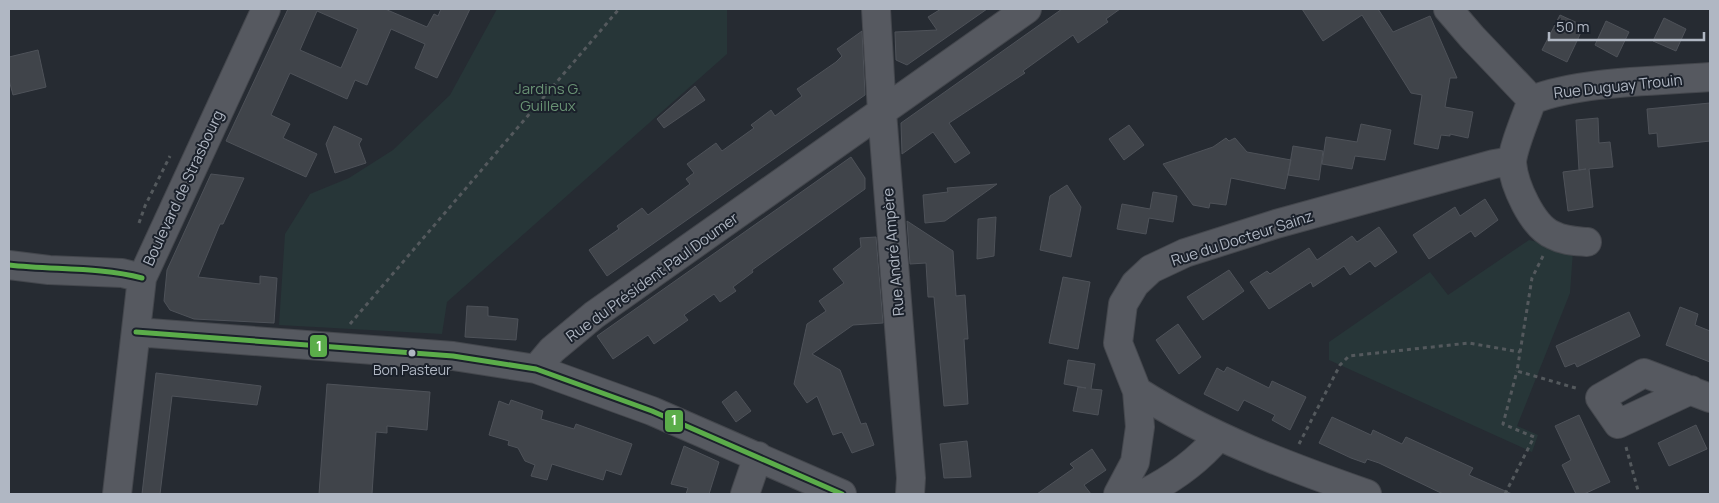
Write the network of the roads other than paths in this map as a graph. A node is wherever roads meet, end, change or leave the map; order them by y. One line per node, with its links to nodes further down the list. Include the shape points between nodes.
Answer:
1 (266, 9): 11 (street, Boulevard de Strasbourg)
2 (876, 9): 7 (street, Rue André Ampère)
3 (1026, 9): 7 (street, Rue du Président Paul Doumer)
4 (1448, 9): 6 (street)
5 (1710, 77): 6 (street, Rue Duguay Trouin, via 1549,93)
6 (1532, 100): 8 (street)
7 (882, 112): 13 (street, Rue du Président Paul Doumer, via 594,315 552,350); 21 (street, Rue André Ampère, via 912,478)
8 (1512, 162): 9 (street, via 1518,189 1531,215 1551,235 1568,241); 14 (street, Rue du Docteur Sainz, via 1494,164 1276,224 1185,254 1151,269 1134,284 1123,304 1118,343)
9 (1587, 242)
10 (9, 265): 11 (street, via 122,273)
11 (142, 278): 12 (street, Boulevard de Strasbourg)
12 (136, 332): 13 (street, via 454,356); 18 (street, Boulevard de Strasbourg)
13 (536, 369): 17 (street, via 652,411)
14 (1137, 391): 16 (street); 22 (street, Rue du Docteur Sainz, via 1140,427 1135,462)
15 (1701, 394): 15 (street, via 1618,424 1600,398 1644,373)
16 (1218, 437): 23 (street, via 1205,453); 24 (street)
17 (758, 456): 19 (street); 20 (street)
18 (117, 494)
19 (745, 494)
20 (842, 494)
21 (910, 494)
22 (1118, 494)
23 (1143, 494)
24 (1367, 494)

